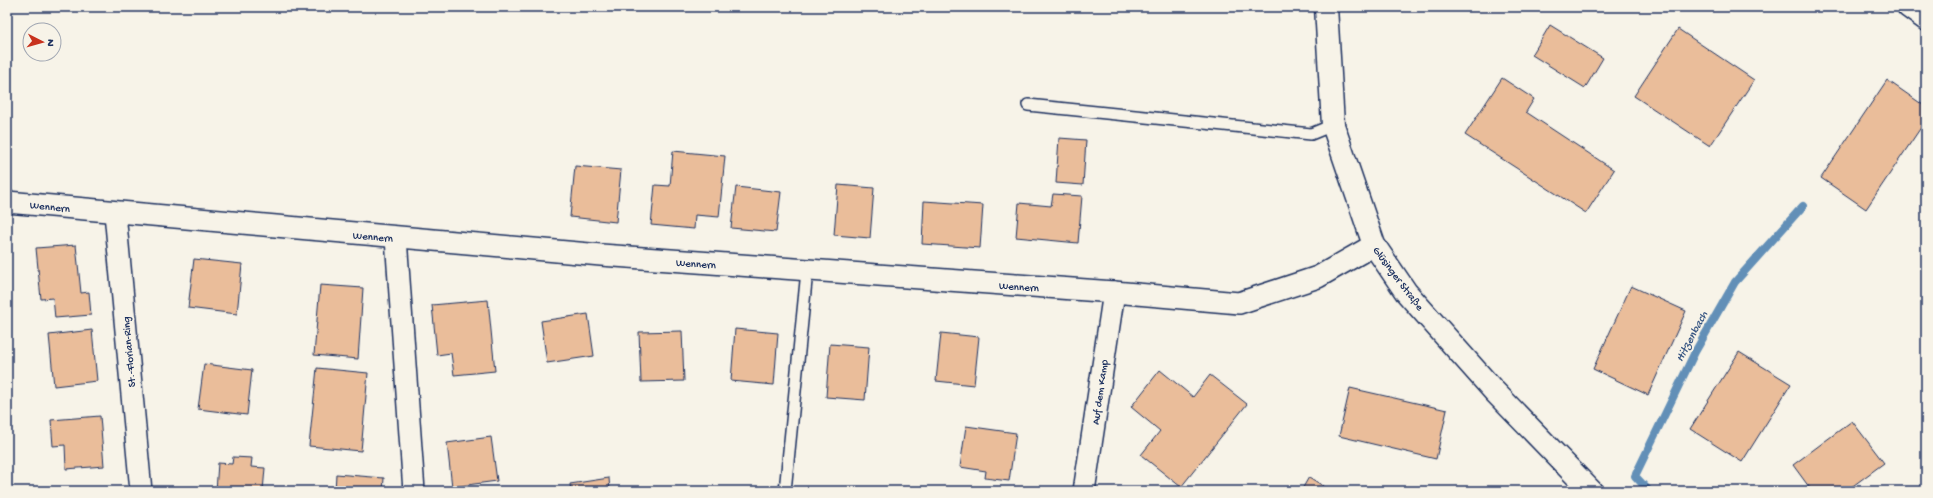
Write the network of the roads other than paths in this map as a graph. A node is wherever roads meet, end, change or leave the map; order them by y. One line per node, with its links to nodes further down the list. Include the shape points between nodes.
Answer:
1 (1326, 7): 5 (street, Glüsinger Straße)
2 (1908, 7): 3 (street)
3 (1926, 20)
4 (1028, 105): 5 (lane, via 1311,134)
5 (1333, 125): 9 (street, Glüsinger Straße)
6 (7, 202): 7 (street, Wennern)
7 (116, 213): 8 (street, Wennern); 12 (street, St.-Florian-Ring)
8 (396, 238): 10 (street, Wennern); 13 (street)
9 (1374, 245): 11 (street, Wennern, via 1318,277 1239,303); 16 (street, Glüsinger Straße, via 1406,292 1488,385)
10 (807, 271): 11 (street, Wennern); 14 (lane)
11 (1114, 292): 15 (street, Auf dem Kamp)
12 (141, 491)
13 (414, 491)
14 (785, 491)
15 (1084, 491)
16 (1591, 491)

